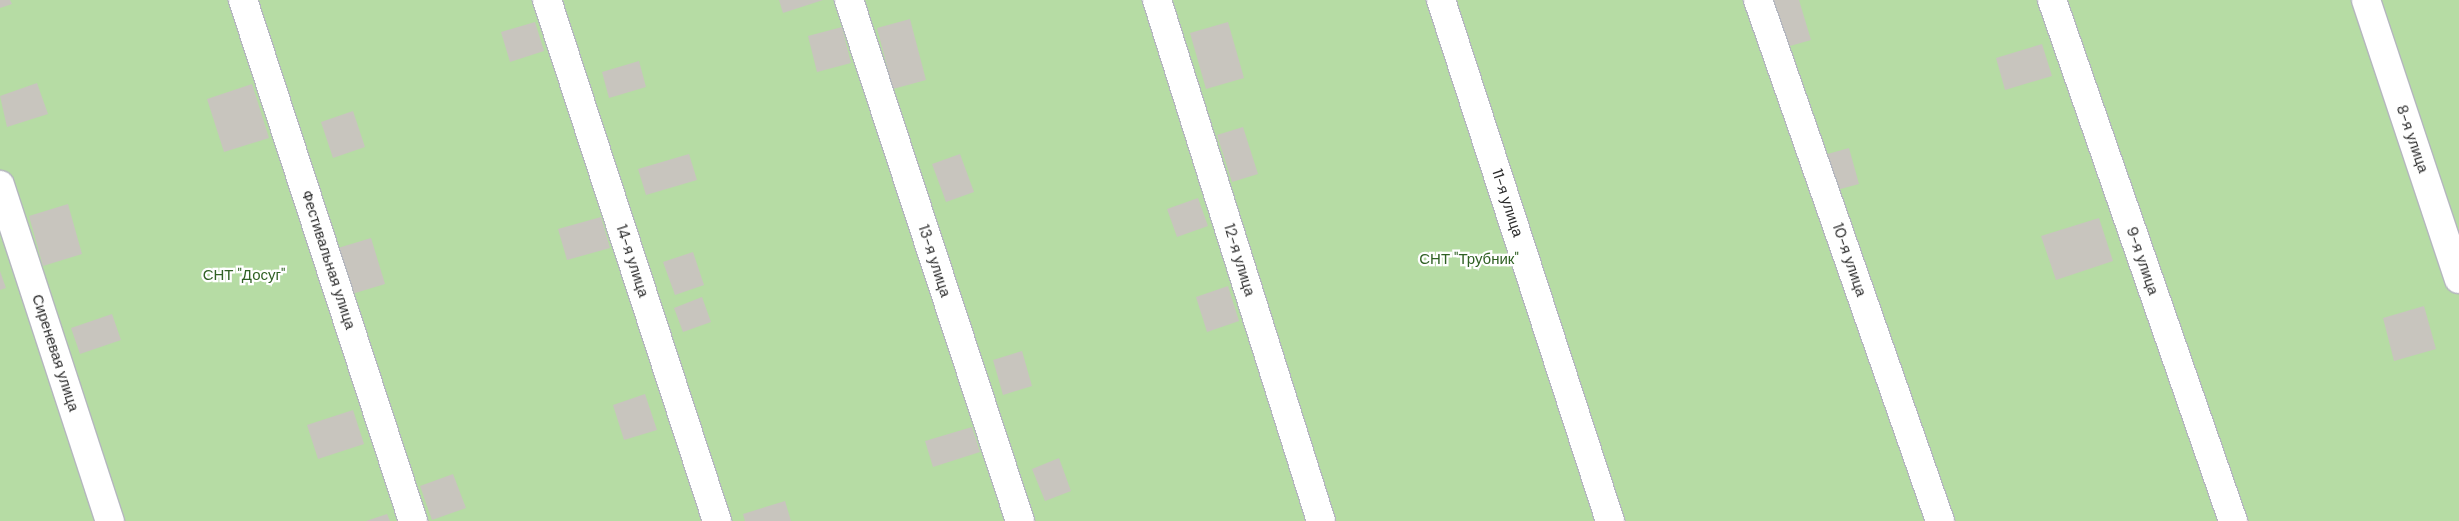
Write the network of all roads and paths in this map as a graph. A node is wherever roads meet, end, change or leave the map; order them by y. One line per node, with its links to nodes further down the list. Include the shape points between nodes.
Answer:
1 (243, 0): 12 (lane, Фестивальная улица)
2 (547, 0): 13 (lane, 14-я улица)
3 (849, 0): 14 (lane, 13-я улица)
4 (1157, 0): 15 (lane, 12-я улица)
5 (1441, 0): 16 (lane, 11-я улица)
6 (1758, 0): 17 (lane, 10-я улица)
7 (2052, 0): 18 (lane, 9-я улица)
8 (2366, 0): 10 (lane, 8-я улица)
9 (0, 185): 11 (lane, Сиреневая улица)
10 (2459, 279)
11 (110, 521)
12 (413, 521)
13 (717, 521)
14 (1020, 521)
15 (1321, 521)
16 (1610, 521)
17 (1940, 521)
18 (2233, 521)

